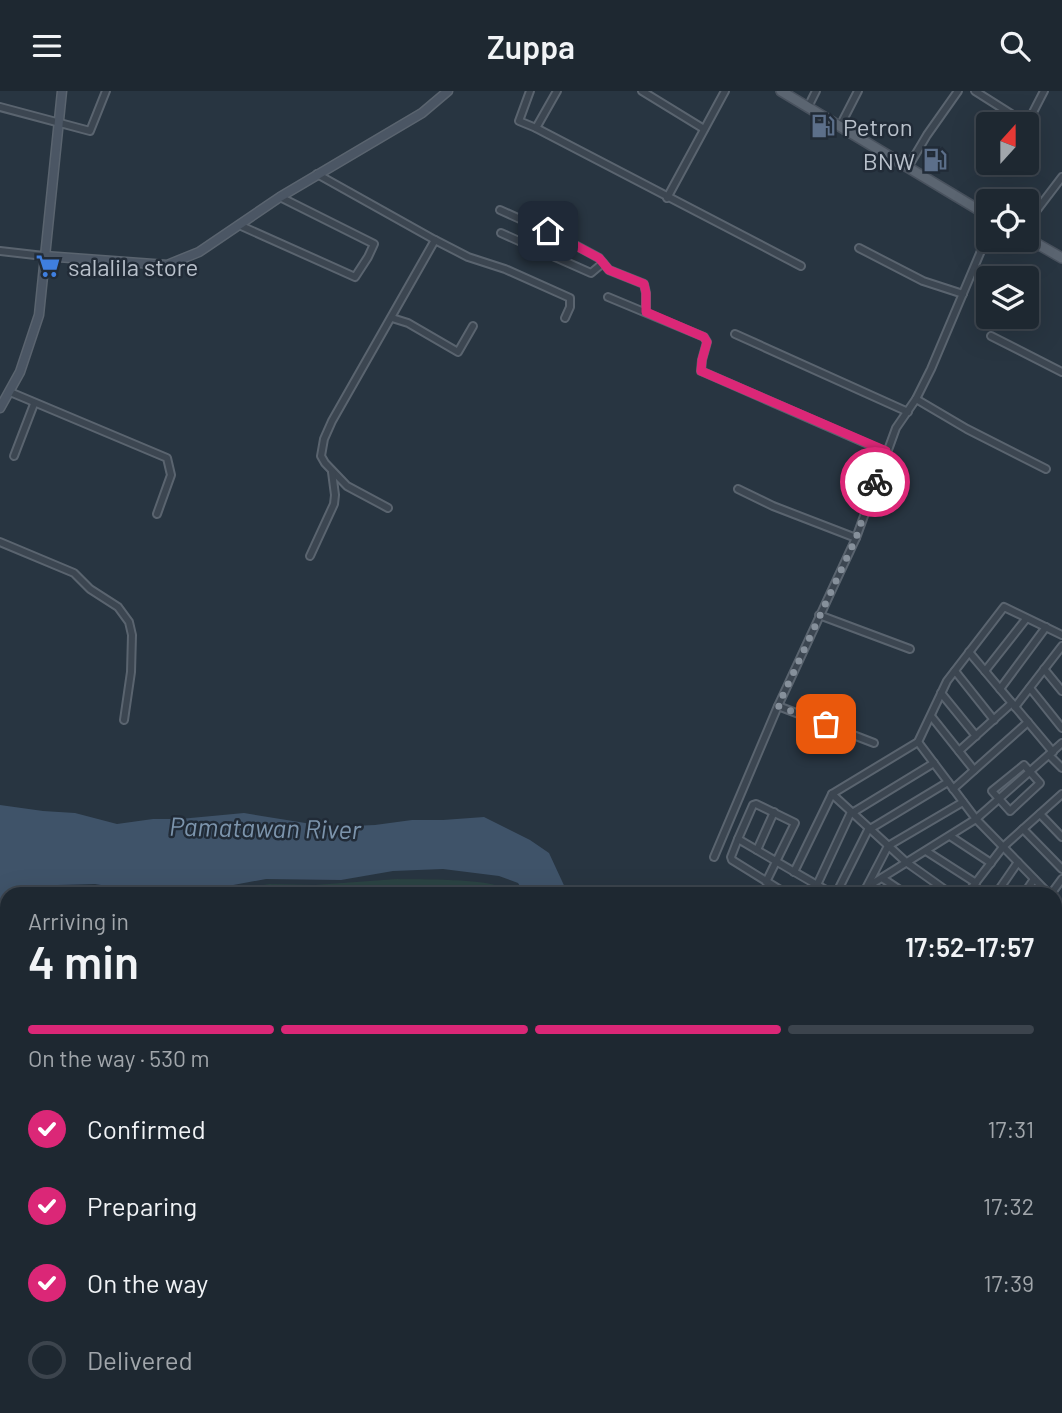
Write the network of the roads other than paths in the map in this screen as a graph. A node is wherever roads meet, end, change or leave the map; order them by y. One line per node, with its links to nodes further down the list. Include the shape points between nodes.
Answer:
1 (62, 91): 16 (street)
2 (106, 91): 16 (street, via 90,131)
3 (448, 91): 21 (street, via 422,113)
4 (530, 91): 18 (street, via 519,121)
5 (557, 91): 18 (street)
6 (642, 91): 19 (street)
7 (725, 91): 19 (street)
8 (781, 91): 15 (main road)
9 (816, 91): 15 (street)
10 (858, 91): 17 (street)
11 (958, 91): 20 (street)
12 (975, 91): 13 (street, via 1027,124)
13 (1044, 91)
14 (0, 107): 16 (street)
15 (808, 107): 17 (main road)
16 (57, 122): 35 (street)
17 (840, 126): 20 (main road)
18 (536, 128): 24 (street)
19 (704, 128): 24 (street)
20 (908, 167): 26 (main road)
21 (317, 174): 23 (street); 30 (street)
22 (1062, 177): 25 (street)
23 (279, 197): 28 (street); 28 (street, via 374,244 355,277)
24 (667, 198): 38 (street)
25 (1039, 207)
26 (976, 208)
27 (500, 210): 37 (street, via 570,242)
28 (239, 225): 35 (street, via 199,252 167,265)
29 (501, 233): 37 (street, via 591,273)
30 (435, 240): 42 (street); 43 (street, via 570,298)
31 (1039, 245): 36 (main road)
32 (859, 248): 39 (street, via 923,281)
33 (0, 251): 35 (street)
34 (981, 252): 39 (street)
35 (44, 256): 48 (street, via 39,315)
36 (1062, 258)
37 (603, 263): 41 (street, via 644,284)
38 (801, 266)
39 (963, 294): 49 (street)
40 (608, 297): 41 (street)
41 (646, 312): 53 (street, via 704,337 701,371)
42 (391, 318): 44 (street, via 458,352); 55 (street, via 324,439 321,456)
43 (565, 318)
44 (473, 327)
45 (735, 334): 52 (street)
46 (991, 336): 47 (street)
47 (1062, 372)
48 (10, 392): 50 (street); 51 (street)
49 (916, 399): 52 (street); 56 (street)
50 (34, 404): 54 (street); 59 (street, via 167,458 171,475)
51 (0, 408)
52 (908, 412): 53 (street)
53 (886, 451): 60 (street)
54 (13, 456)
55 (332, 470): 58 (street, via 346,486); 62 (street, via 334,504)
56 (1046, 470)
57 (738, 489): 60 (street)
58 (388, 508)
59 (158, 514)
60 (856, 538): 63 (street)
61 (0, 542): 80 (street, via 74,573 118,607 129,622 131,672)
62 (310, 556)
63 (819, 615): 68 (street); 78 (street)
64 (1026, 619): 65 (street); 69 (street, via 1004,607); 72 (street)
65 (1046, 627): 66 (street); 74 (street)
66 (1062, 635)
67 (1062, 646): 70 (street)
68 (910, 649)
69 (969, 652): 71 (street); 72 (street)
70 (1044, 669): 73 (street); 75 (street)
71 (955, 671): 76 (street); 81 (street)
72 (985, 671): 74 (street)
73 (1030, 688): 77 (street); 83 (street)
74 (1000, 689): 77 (street)
75 (1062, 691)
76 (941, 693): 79 (street); 84 (street)
77 (1014, 705): 81 (street); 82 (street)
78 (778, 706): 85 (street); 113 (street)
79 (931, 716): 86 (street); 88 (street)
80 (124, 720)
81 (994, 720): 84 (street)
82 (1028, 722): 89 (street); 92 (street)
83 (1062, 728)
84 (976, 736): 88 (street)
85 (874, 743)
86 (918, 743): 90 (street); 96 (street)
87 (1062, 743): 89 (street)
88 (959, 751): 92 (street)
89 (1051, 753): 91 (street); 93 (street)
90 (933, 763): 94 (street); 101 (street)
91 (1062, 768)
92 (974, 770): 95 (street)
93 (1030, 771): 98 (street); 98 (street, via 1040,783 1010,811)
94 (948, 782): 95 (street); 104 (street)
95 (953, 789): 99 (street)
96 (832, 794): 101 (street); 119 (street)
97 (1061, 798): 102 (street)
98 (999, 800): 103 (street)
99 (963, 802): 103 (street); 109 (street)
100 (774, 812): 108 (street, via 753,805); 111 (street); 114 (street, via 795,823)
101 (852, 812): 104 (street); 124 (street)
102 (1040, 814): 105 (street); 107 (street)
103 (976, 819): 106 (street); 110 (street)
104 (870, 829): 109 (street); 127 (street)
105 (1023, 829): 110 (street); 118 (street)
106 (950, 835): 112 (street); 117 (street)
107 (1062, 838)
108 (738, 839): 111 (street); 122 (street, via 732,860)
109 (888, 846): 115 (street); 128 (street)
110 (1003, 847): 116 (street); 117 (street)
111 (757, 850): 114 (street)
112 (926, 851): 115 (street); 123 (street)
113 (714, 857)
114 (777, 862): 119 (street); 122 (street)
115 (906, 862): 120 (street); 130 (street)
116 (1018, 862): 121 (street); 132 (street)
117 (991, 863): 123 (street)
118 (1062, 869)
119 (794, 872): 124 (street)
120 (882, 878): 128 (street); 129 (street)
121 (1034, 879): 133 (street); 134 (street)
122 (766, 882): 125 (street)
123 (976, 883): 131 (street)
124 (817, 885): 126 (street)
125 (775, 887)
126 (821, 887)
127 (839, 887)
128 (867, 887)
129 (896, 887)
130 (941, 887)
131 (973, 887)
132 (1001, 887)
133 (1029, 887)
134 (1043, 887)

